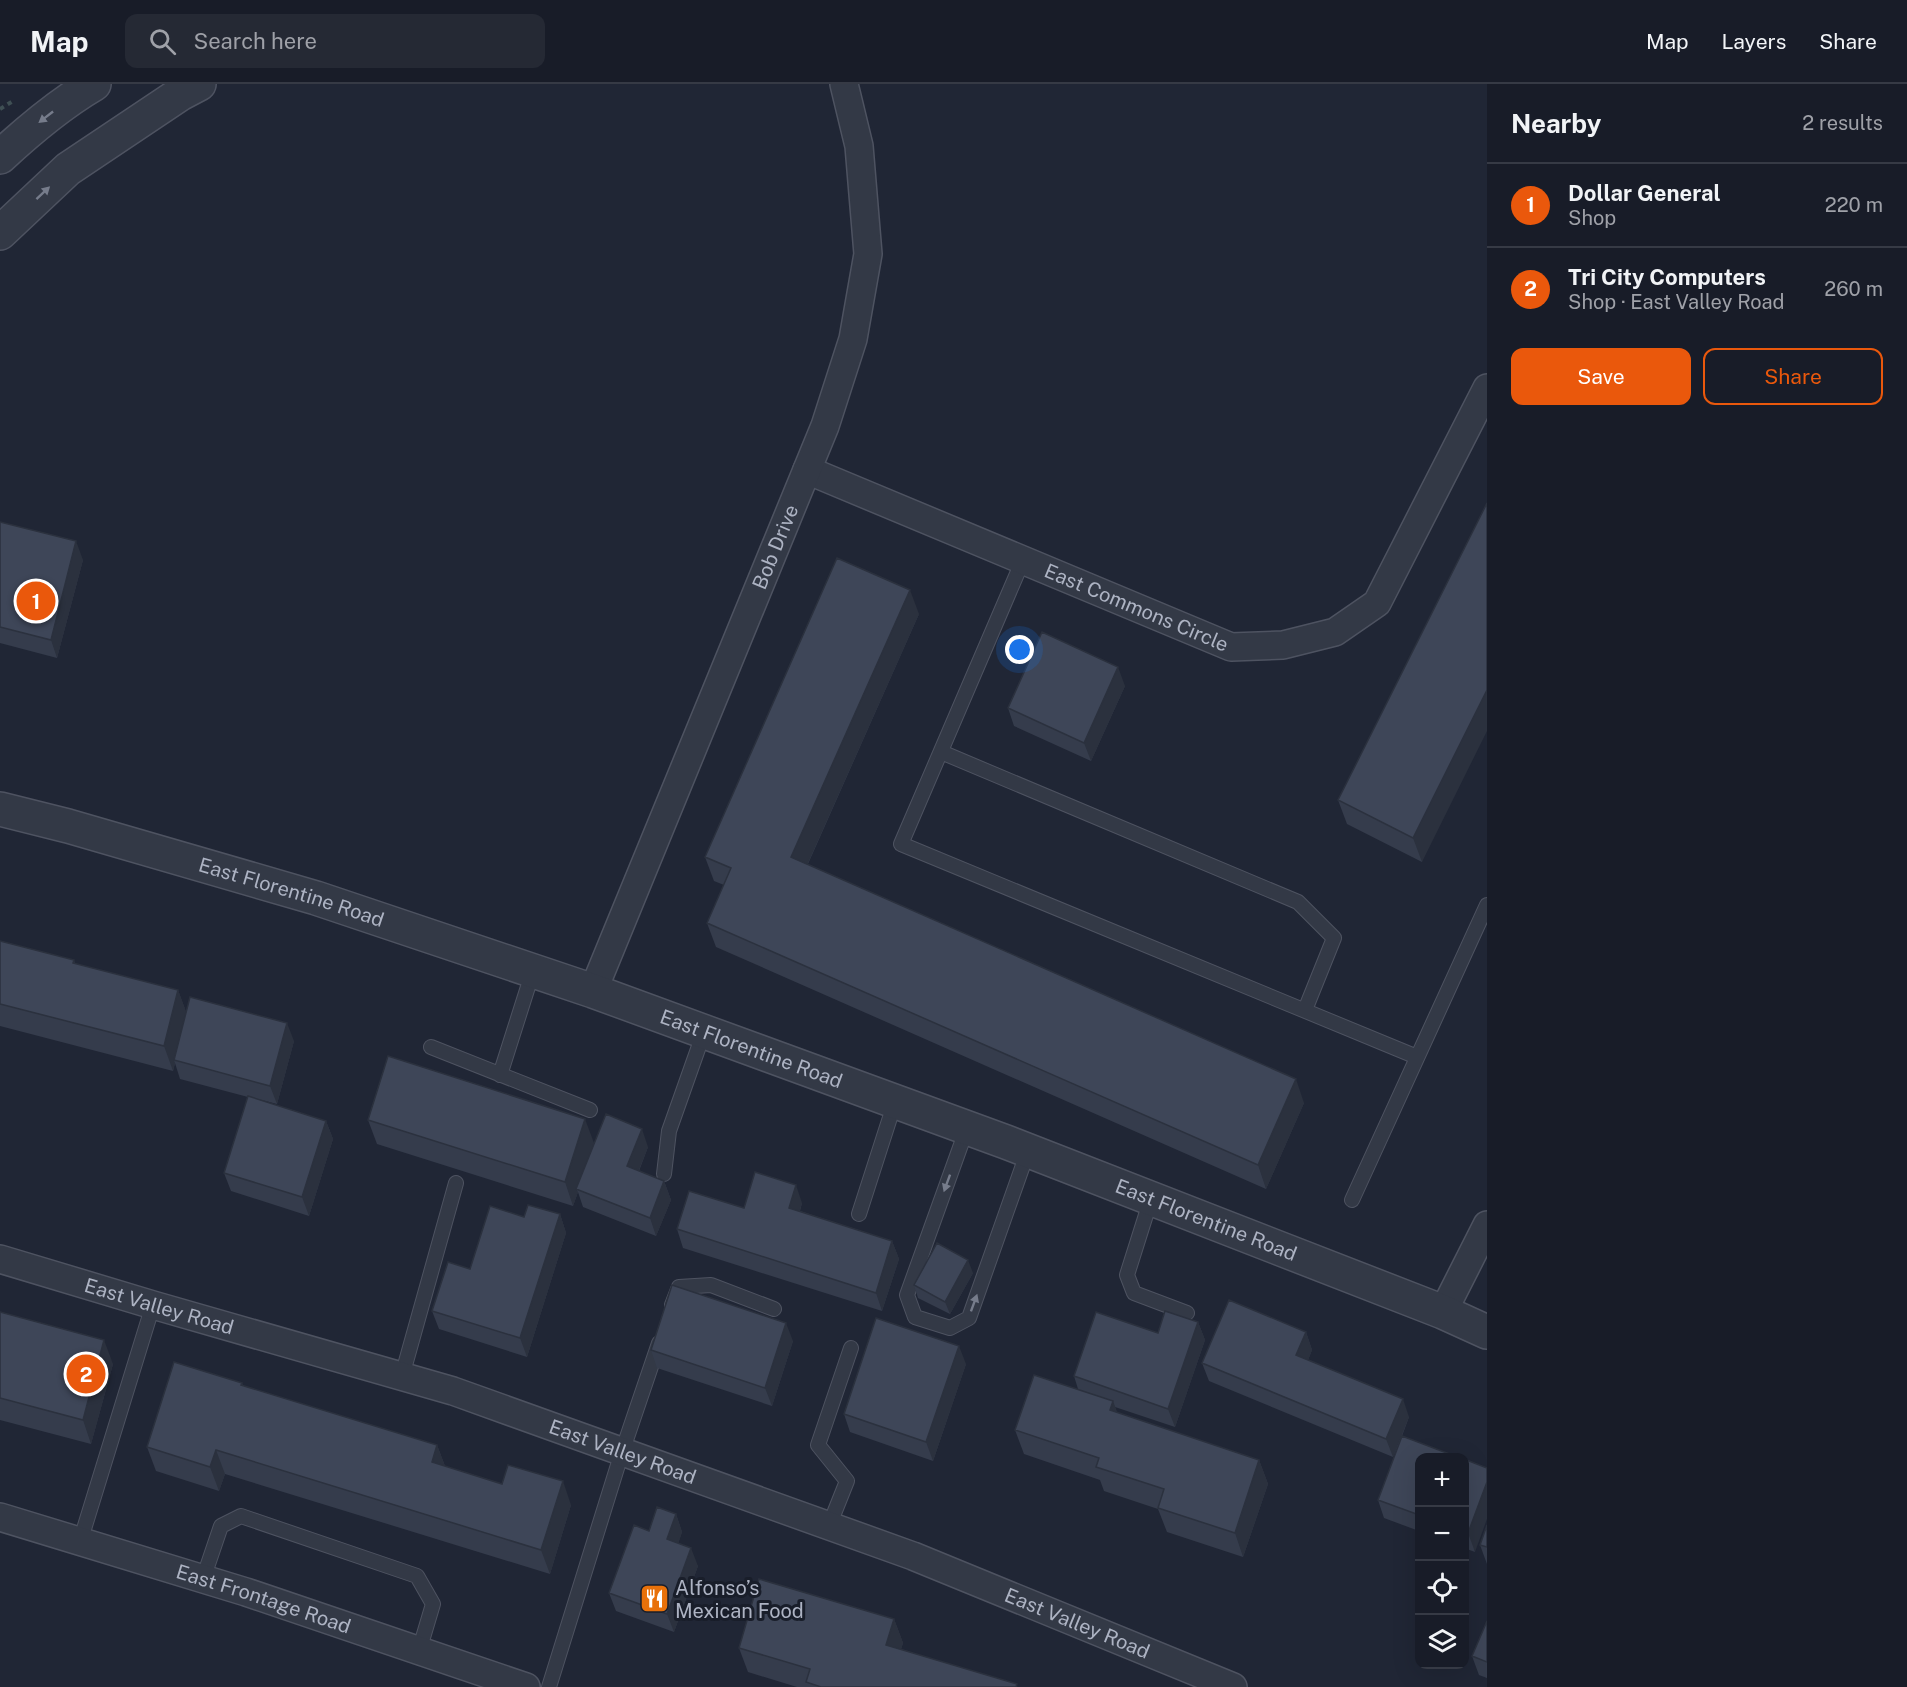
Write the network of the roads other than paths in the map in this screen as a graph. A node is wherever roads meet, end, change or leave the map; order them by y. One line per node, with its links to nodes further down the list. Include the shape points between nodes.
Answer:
1 (94, 84): 4 (street, one-way to 4, via 73,96)
2 (199, 84): 5 (street, one-way to 2, via 68,169)
3 (844, 84): 7 (street, Bob Drive, via 859,146 868,254 853,339)
4 (0, 157)
5 (0, 233)
6 (1487, 388): 8 (street, East Commons Circle, via 1377,603 1335,632 1282,645 1231,646)
7 (807, 470): 8 (street, East Commons Circle); 13 (street, Bob Drive)
8 (1023, 560): 9 (lane)
9 (940, 752): 14 (lane, via 1298,902 1334,938); 14 (lane, via 901,844)
10 (0, 809): 12 (street, East Florentine Road, via 316,898)
11 (1487, 905): 17 (lane)
12 (533, 971): 13 (street, East Florentine Road); 18 (lane)
13 (593, 991): 15 (street, East Florentine Road)
14 (1305, 1010): 17 (lane)
15 (704, 1032): 19 (street, East Florentine Road); 23 (lane, via 669,1131)
16 (431, 1047): 18 (lane)
17 (1417, 1057): 26 (lane)
18 (500, 1075): 20 (lane)
19 (895, 1102): 21 (street, East Florentine Road); 27 (lane)
20 (590, 1110)
21 (967, 1128): 22 (street, East Florentine Road); 22 (lane, one-way to 22, via 907,1296 915,1317 950,1328 969,1318)
22 (1028, 1151): 25 (street, East Florentine Road)
23 (664, 1174)
24 (456, 1183): 36 (lane)
25 (1151, 1199): 32 (street, East Florentine Road); 33 (lane, via 1127,1275 1134,1293)
26 (1352, 1200)
27 (859, 1214)
28 (1487, 1225): 32 (street)
29 (0, 1259): 30 (street, East Valley Road)
30 (153, 1305): 36 (street, East Valley Road); 40 (lane)
31 (774, 1309): 37 (lane, via 711,1285 679,1287)
32 (1443, 1312): 34 (street, East Florentine Road)
33 (1186, 1313)
34 (1487, 1332)
35 (851, 1348): 39 (lane, via 818,1445 847,1481)
36 (402, 1376): 37 (street, East Valley Road)
37 (622, 1452): 39 (street, East Valley Road); 44 (lane)
38 (0, 1517): 40 (street, East Frontage Road)
39 (829, 1526): 45 (street, East Valley Road, via 913,1556)
40 (80, 1542): 41 (street, East Frontage Road)
41 (203, 1579): 42 (street, East Frontage Road); 42 (lane, via 221,1526 241,1516 417,1576 433,1604)
42 (419, 1651): 43 (street, East Frontage Road)
43 (526, 1687)
44 (549, 1687)
45 (1233, 1687)

